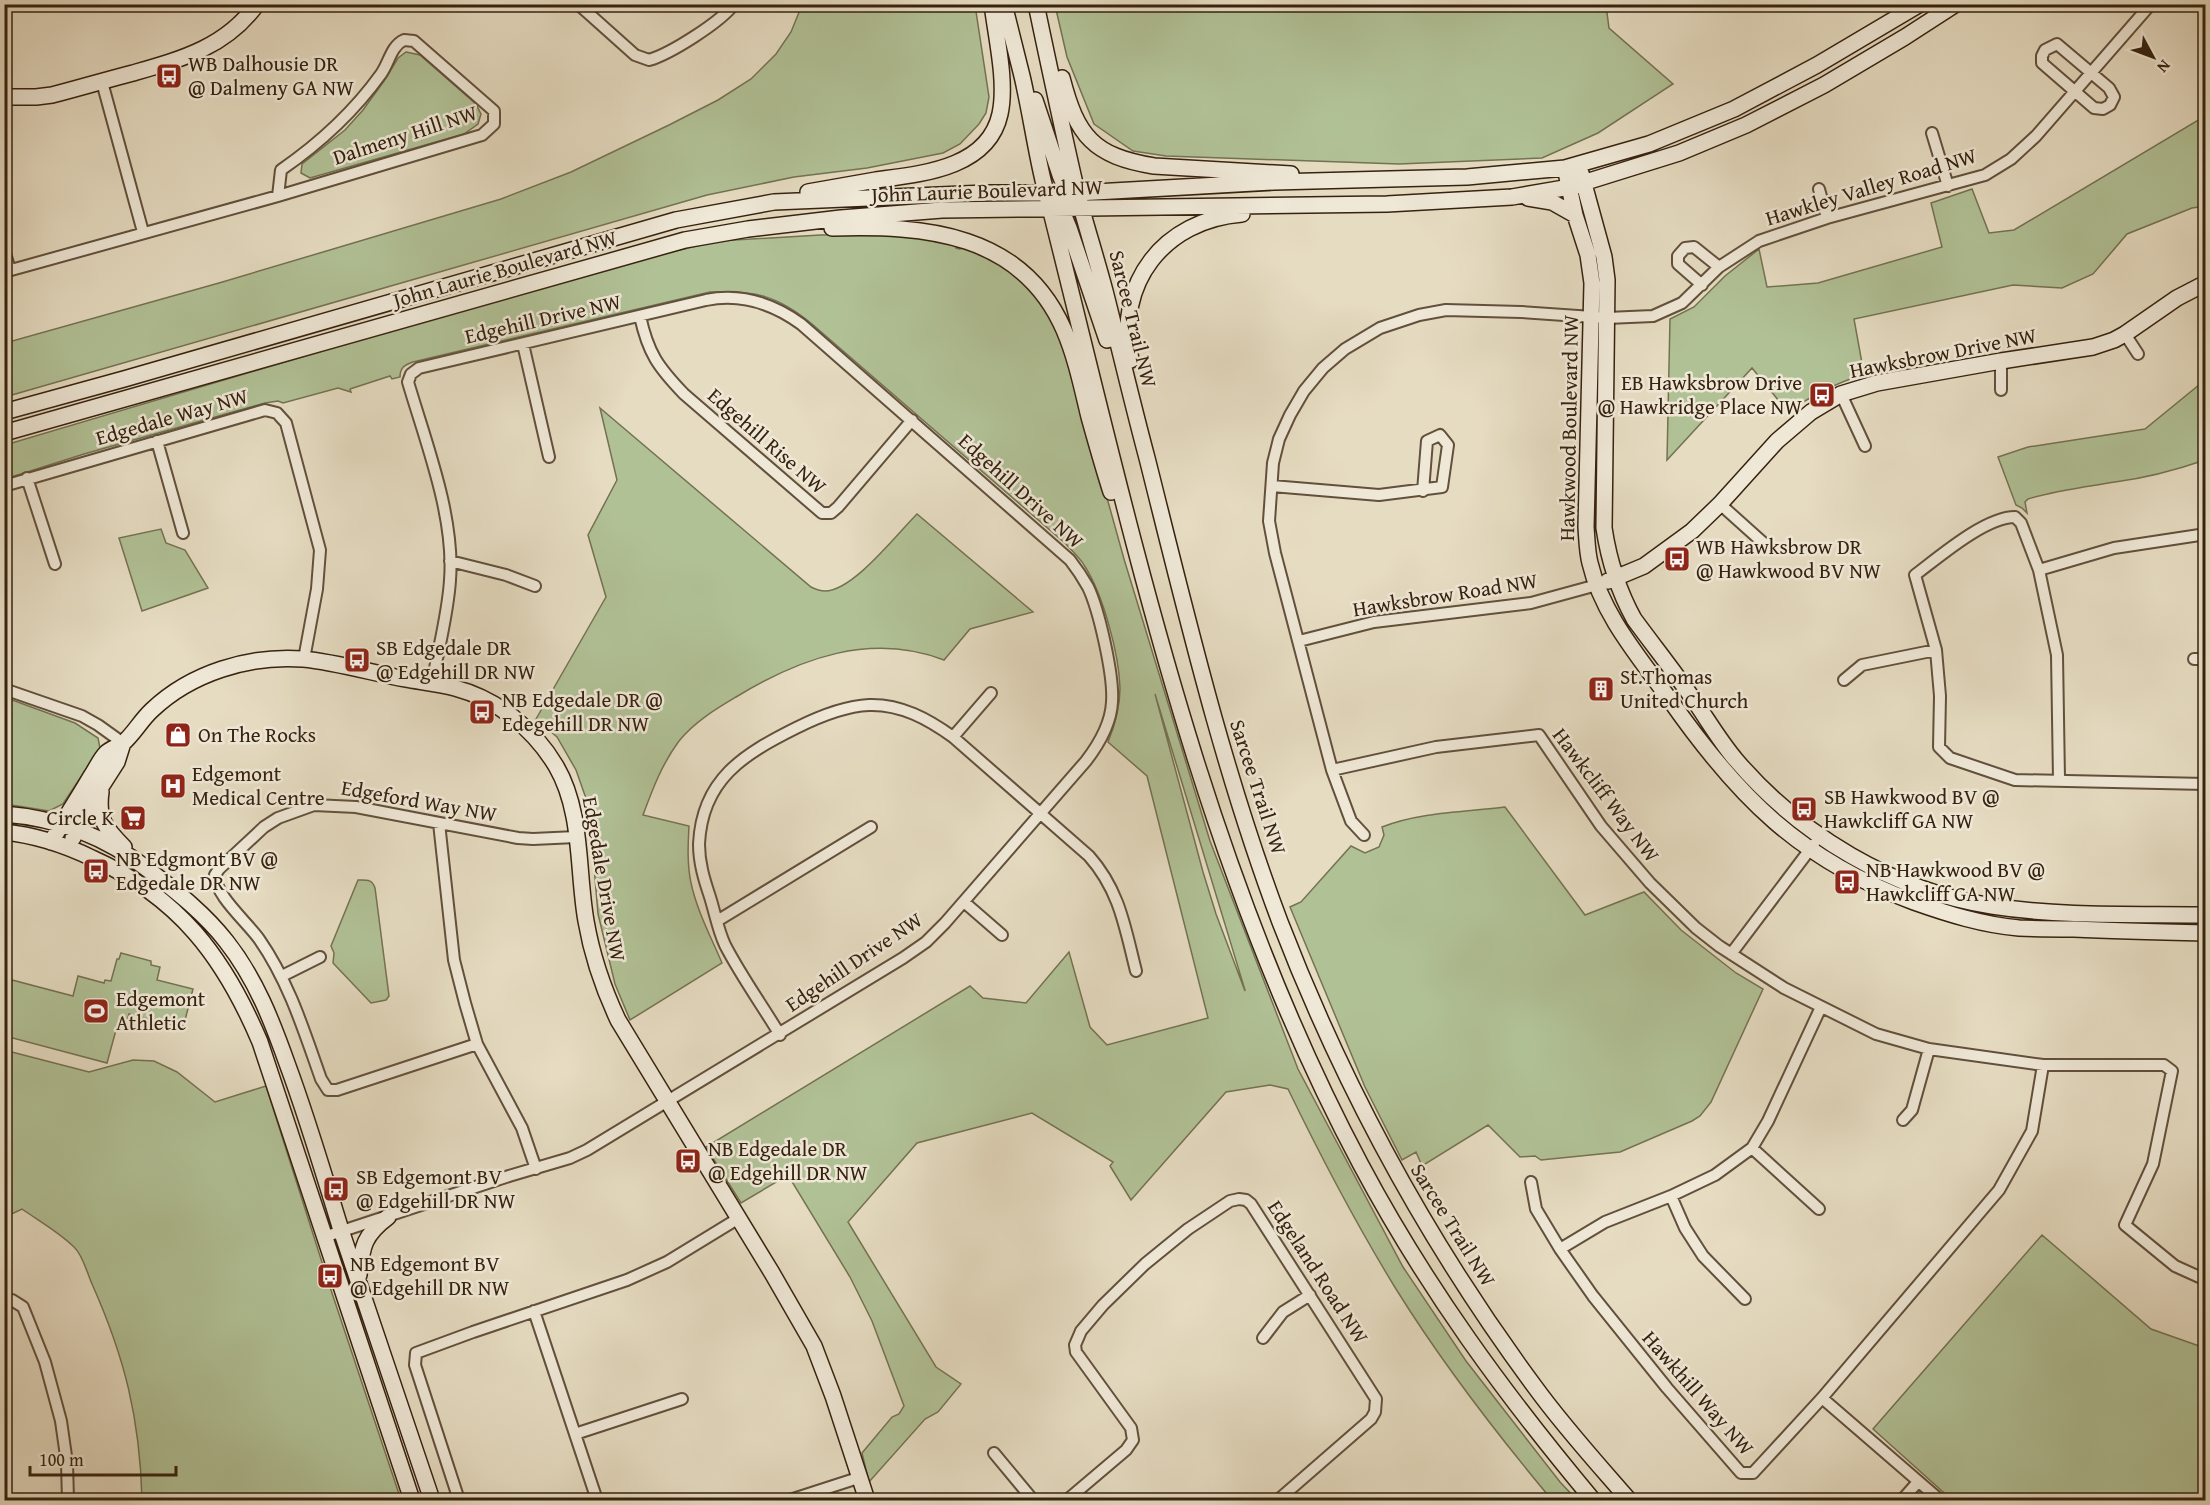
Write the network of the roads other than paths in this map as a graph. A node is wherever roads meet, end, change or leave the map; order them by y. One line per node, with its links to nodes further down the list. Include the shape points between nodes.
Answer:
1 (257, 4): 15 (main road, via 235,29 205,50)
2 (578, 4): 3 (street, via 636,55 649,60 706,29)
3 (734, 4)
4 (992, 4): 28 (main road, via 1002,101 992,133 980,147 965,159 925,173 792,194)
5 (1004, 4): 14 (main road)
6 (1036, 4): 25 (main road)
7 (1043, 4): 20 (main road, via 1073,117 1084,133 1114,156 1154,166)
8 (1920, 4): 19 (main road, John Laurie Boulevard NW, via 1734,109 1649,144)
9 (1956, 4): 21 (main road, John Laurie Boulevard NW, via 1824,85 1746,125 1679,153)
10 (2151, 4): 13 (street, Hawkley Valley Road NW)
11 (2203, 4): 12 (street)
12 (2205, 9)
13 (2090, 72): 16 (street, Hawkley Valley Road NW); 16 (street, via 2109,88 2114,97 2110,105 2094,108); 16 (street, via 2057,44 2045,50 2042,63)
14 (1022, 76): 24 (main road); 25 (main road, via 1032,91 1060,175)
15 (102, 82): 17 (main road, via 36,98); 35 (street)
16 (2074, 91): 22 (street, Hawkley Valley Road NW, via 2011,159 1985,174)
17 (4, 97)
18 (1932, 133): 22 (street)
19 (1572, 166): 20 (main road, John Laurie Boulevard NW, via 1499,175); 21 (main road, Hawkwood Boulevard NW)
20 (1335, 180): 25 (main road, John Laurie Boulevard NW)
21 (1577, 185): 27 (main road, John Laurie Boulevard NW); 32 (main road, Hawkwood Boulevard NW); 43 (main road, Hawkwood Boulevard NW, via 1604,257)
22 (1948, 186): 33 (street, Hawkley Valley Road NW)
23 (1819, 189): 33 (street)
24 (1047, 193): 25 (main road, John Laurie Boulevard NW); 28 (main road, John Laurie Boulevard NW); 30 (main road, via 1055,198)
25 (1073, 193): 31 (main road, via 1073,204)
26 (278, 196): 26 (street, Dalmeny Hill NW, via 482,135 494,124 495,115 414,41 400,41 383,71 335,129 281,170); 35 (street, Dalmeny Hill NW)
27 (1512, 196): 29 (main road, John Laurie Boulevard NW); 32 (main road, via 1552,202)
28 (774, 202): 51 (main road, John Laurie Boulevard NW, via 676,220)
29 (1305, 206): 31 (main road, John Laurie Boulevard NW); 64 (main road, via 1238,214 1185,231 1161,250 1135,286 1128,345 1168,510)
30 (1057, 209): 31 (main road, John Laurie Boulevard NW); 34 (main road, John Laurie Boulevard NW, via 942,210); 49 (main road, via 1100,317 1117,372); 66 (main road)
31 (1082, 209): 49 (main road, Sarcee Trail NW)
32 (1575, 215): 42 (main road, Hawkwood Boulevard NW, via 1588,255)
33 (1827, 218): 37 (street, Hawkley Valley Road NW, via 1759,241)
34 (779, 225): 53 (main road, John Laurie Boulevard NW, via 685,240); 66 (main road, via 786,229 915,230 950,236 990,250 1021,271 1039,288 1063,329 1123,533)
35 (143, 232): 38 (street, Dalmeny Hill NW)
36 (4, 250): 38 (street)
37 (1719, 267): 40 (street, Hawkley Valley Road NW); 40 (street, via 1694,247 1678,256 1678,264)
38 (8, 271)
39 (2205, 283): 44 (main road, Hawksbrow Drive NW)
40 (1702, 285): 43 (street, Hawkley Valley Road NW, via 1682,303 1653,316)
41 (640, 316): 45 (street, Edgehill Drive NW); 52 (street, Edgehill Drive NW, via 718,298 765,303 801,324); 52 (street, Edgehill Rise NW, via 649,349 667,376 822,513 831,513 838,507)
42 (1591, 317): 43 (street, Hawkley Valley Road NW); 59 (street, via 1446,310 1380,328 1345,349 1304,391 1279,439); 71 (main road, Hawkwood Boulevard NW, via 1586,527)
43 (1607, 318): 70 (main road, Hawkwood Boulevard NW, via 1604,528)
44 (2125, 334): 46 (street); 47 (main road, Hawksbrow Drive NW, via 2093,347)
45 (523, 344): 56 (street); 67 (street, Edgehill Drive NW, via 418,368 409,377 448,529)
46 (2138, 354)
47 (2001, 361): 48 (street); 50 (main road, Hawksbrow Drive NW, via 1877,383)
48 (2001, 390)
49 (1130, 394): 64 (main road, Sarcee Trail NW)
50 (1841, 394): 55 (street); 61 (main road, Hawksbrow Drive NW, via 1811,412 1777,441)
51 (4, 412)
52 (912, 420): 89 (street, Edgehill Drive NW, via 1070,560 1089,588 1111,673 1108,722 1095,749)
53 (4, 433)
54 (157, 441): 57 (street, Edgedale Way NW); 62 (street); 75 (street, Edgedale Way NW, via 265,410 282,417 320,550 318,589)
55 (1865, 446)
56 (549, 457)
57 (27, 478): 58 (street, Edgedale Way NW); 68 (street)
58 (4, 486)
59 (1272, 486): 60 (street, via 1379,495); 73 (street, via 1269,521)
60 (1423, 491): 60 (street, via 1442,487 1448,445 1440,435 1427,441)
61 (1720, 504): 65 (street); 70 (main road, Hawksbrow Drive NW, via 1672,547 1644,566)
62 (183, 533)
63 (2205, 534): 69 (street, via 2114,548)
64 (1166, 535): 153 (main road, Sarcee Trail NW, via 1244,816 1279,919 1357,1098 1399,1179 1459,1278 1535,1388)
65 (1769, 548)
66 (1136, 555): 152 (main road, via 1202,783 1267,960 1315,1071 1360,1164 1460,1330)
67 (450, 561): 72 (street); 79 (street, Edgehill Drive NW)
68 (55, 564)
69 (2039, 570): 74 (street, via 2021,523 2015,517 2004,517 1964,539 1915,575); 85 (street, via 2057,655)
70 (1615, 578): 71 (main road, Hawksbrow Drive NW); 95 (main road, Hawkwood Boulevard NW, via 1634,619 1735,759)
71 (1597, 585): 73 (street, Hawksbrow Road NW, via 1530,603 1374,622); 99 (main road, Hawkwood Boulevard NW, via 1618,626 1723,771 1750,800)
72 (535, 586)
73 (1299, 641): 84 (street)
74 (1936, 650): 78 (street, via 1862,665); 85 (street, via 1939,747 1950,758 2015,780)
75 (304, 659): 79 (main road, Edgedale Drive NW); 83 (main road, Edgedale Drive NW, via 240,664 202,677 153,709)
76 (2194, 659): 77 (street)
77 (2205, 659)
78 (1844, 680)
79 (432, 684): 96 (main road, Edgedale Drive NW, via 488,701 523,725 542,745 568,790)
80 (4, 689): 83 (street, via 82,716)
81 (991, 693): 82 (street)
82 (953, 737): 89 (street); 104 (street, via 907,711 869,705 819,717 741,759 715,789 700,832 701,865)
83 (123, 743): 87 (main road, Edgedale Drive NW); 91 (main road, Edgedale Drive NW, via 106,753)
84 (1332, 770): 94 (street, via 1351,821); 108 (street, Hawkcliff Way NW, via 1436,747 1539,735 1601,826 1650,883 1696,928)
85 (2059, 779): 86 (street)
86 (2205, 784)
87 (101, 789): 91 (main road, Edgedale Drive NW); 100 (main road, via 99,806 103,822)
88 (4, 813): 91 (main road)
89 (1040, 813): 101 (street, Edgehill Drive NW); 110 (street, via 1089,856 1109,883 1122,913)
90 (439, 824): 96 (street, Edgeford Way NW, via 533,840); 111 (street, Edgeford Way NW, via 356,807 314,805 278,818 253,836 219,869 216,886); 114 (street, via 454,960)
91 (69, 826): 97 (main road, Edgedale Drive NW); 98 (main road, Edgedale Drive NW); 100 (main road)
92 (871, 827): 104 (street)
93 (4, 832): 97 (main road)
94 (1364, 835)
95 (1819, 836): 99 (street); 102 (main road, Hawkwood Boulevard NW, via 1892,876 1946,895 1991,906)
96 (576, 837): 117 (main road, Edgedale Drive NW, via 585,921 598,971 618,1020)
97 (51, 842): 98 (main road)
98 (70, 848): 127 (main road, via 107,864 159,897 224,969 260,1042)
99 (1809, 850): 105 (main road, Hawkwood Boulevard NW, via 1885,891 1943,912 2019,928); 108 (street)
100 (136, 860): 126 (main road, via 198,909 250,975 296,1087)
101 (964, 902): 107 (street); 113 (street, Edgehill Drive NW, via 926,942)
102 (2064, 913): 103 (main road, Hawkwood Boulevard NW); 105 (main road)
103 (2205, 915)
104 (717, 921): 113 (street, via 725,944)
105 (2062, 929): 106 (main road, Hawkwood Boulevard NW)
106 (2205, 933)
107 (1002, 935)
108 (1731, 954): 112 (street, Hawkcliff Way NW)
109 (320, 957): 111 (street)
110 (1136, 971)
111 (282, 976): 114 (street, Edgeford Way NW, via 328,1090)
112 (1821, 1007): 115 (street, Hawkcliff Way NW, via 1875,1034); 119 (street)
113 (780, 1035): 117 (street, Edgehill Drive NW)
114 (477, 1044): 120 (street, via 522,1128)
115 (1929, 1049): 116 (street, Hawkcliff Way NW); 118 (street, via 1912,1110)
116 (2043, 1065): 130 (street, Hawkcliff Way NW, via 2164,1065 2172,1071 2153,1164 2125,1225 2175,1266); 136 (street, Hawkhill Way NW, via 2032,1131 1999,1190)
117 (668, 1102): 120 (street, Edgehill Drive NW, via 587,1150); 125 (main road, Edgedale Drive NW)
118 (1903, 1120)
119 (1752, 1148): 122 (street, via 1715,1175); 123 (street)
120 (536, 1169): 124 (street, Edgehill Drive NW)
121 (1531, 1182): 128 (street, Hawkhill Way NW, via 1536,1209)
122 (1671, 1196): 128 (street, via 1605,1222); 132 (street, via 1685,1228 1704,1256)
123 (1819, 1209)
124 (388, 1217): 126 (street, Edgehill Drive NW); 129 (main road, via 367,1236)
125 (739, 1218): 134 (street, via 648,1271); 140 (main road, Edgedale Drive NW, via 814,1346)
126 (342, 1232): 127 (street, Edgehill Drive NW); 129 (main road)
127 (324, 1237): 143 (main road)
128 (1560, 1249): 136 (street, Hawkhill Way NW, via 1629,1342 1741,1473 1753,1473)
129 (358, 1278): 144 (main road)
130 (2205, 1280)
131 (1310, 1295): 135 (street, via 1283,1312); 150 (street, Edgeland Road NW, via 1246,1200 1230,1201 1145,1264 1090,1320 1075,1345 1080,1359 1131,1428 1133,1440); 151 (street, Edgeland Road NW, via 1373,1393 1375,1412)
132 (1745, 1299)
133 (4, 1300): 142 (street, via 22,1307 45,1362 63,1432)
134 (534, 1311): 138 (street); 145 (street, via 416,1353 415,1365)
135 (1263, 1338)
136 (1822, 1398): 141 (street)
137 (682, 1399): 138 (street)
138 (575, 1434): 146 (street)
139 (994, 1453): 149 (street)
140 (858, 1478): 147 (street); 148 (main road, Edgedale Drive NW)
141 (1917, 1482): 154 (street); 155 (street)
142 (68, 1500)
143 (412, 1500)
144 (432, 1500)
145 (459, 1500)
146 (597, 1500)
147 (790, 1500)
148 (867, 1500)
149 (1033, 1500)
150 (1067, 1500)
151 (1278, 1500)
152 (1593, 1500)
153 (1629, 1500)
154 (1902, 1500)
155 (1940, 1500)

